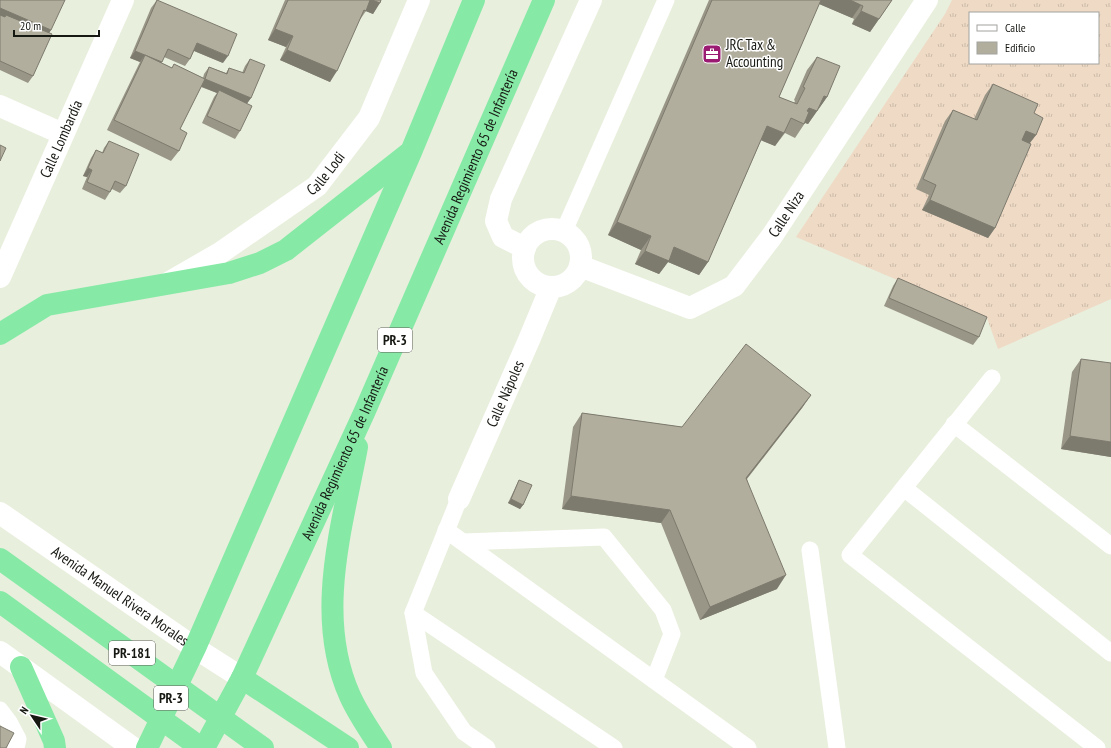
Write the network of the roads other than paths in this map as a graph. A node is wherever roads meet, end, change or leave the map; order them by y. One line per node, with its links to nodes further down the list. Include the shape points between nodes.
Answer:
1 (123, 0): 9 (street, Calle Lombardía)
2 (418, 0): 15 (street, Calle Lodi, via 369,118 318,186 220,253)
3 (474, 0): 10 (highway, PR-3)
4 (544, 0): 19 (highway, Avenida Regimiento 65 de Infantería / PR-3)
5 (591, 0): 12 (street, via 501,199 496,221 503,237)
6 (666, 0): 11 (lane)
7 (927, 0): 13 (street, Calle Niza, via 772,236 734,286 690,308)
8 (0, 106): 9 (street)
9 (63, 134): 14 (street, Calle Lombardía)
10 (411, 152): 15 (highway, via 286,250 260,264 229,274); 31 (highway, PR-3)
11 (564, 231): 12 (street, via 545,230 529,240); 13 (street, via 578,244 581,253)
12 (525, 248): 16 (street, via 523,258 529,276 536,282)
13 (580, 266): 16 (street, via 572,280 564,285)
14 (0, 277)
15 (163, 285): 17 (highway, via 47,305)
16 (551, 287): 22 (street, Calle Nápoles)
17 (0, 334)
18 (992, 378): 20 (lane)
19 (364, 413): 35 (highway, Avenida Regimiento 65 de Infantería / PR-3); 46 (highway, via 334,568 331,617 337,658 349,695)
20 (954, 424): 21 (lane); 26 (lane)
21 (904, 488): 33 (lane); 51 (lane, via 850,555)
22 (459, 499): 24 (lane)
23 (0, 513): 31 (street, Avenida Manuel Rivera Morales)
24 (446, 530): 25 (lane); 30 (lane)
25 (464, 542): 36 (lane); 36 (lane, via 604,537 663,610 672,634)
26 (1111, 546)
27 (810, 550): 50 (lane)
28 (0, 559): 44 (highway, PR-181)
29 (0, 602): 42 (highway, PR-181)
30 (413, 613): 47 (lane, via 424,673 464,732); 48 (lane)
31 (195, 648): 35 (street, Avenida Manuel Rivera Morales); 41 (highway, PR-3)
32 (0, 652): 34 (street)
33 (1111, 653)
34 (21, 667): 39 (highway); 40 (street)
35 (242, 678): 43 (highway, Avenida Regimiento 65 de Infantería / PR-3); 45 (highway)
36 (654, 680): 49 (lane)
37 (0, 710): 38 (lane, via 18,739)
38 (16, 748)
39 (55, 748)
40 (133, 748)
41 (147, 748)
42 (201, 748)
43 (204, 748)
44 (263, 748)
45 (348, 748)
46 (381, 748)
47 (487, 748)
48 (614, 748)
49 (748, 748)
50 (837, 748)
51 (1097, 748)

